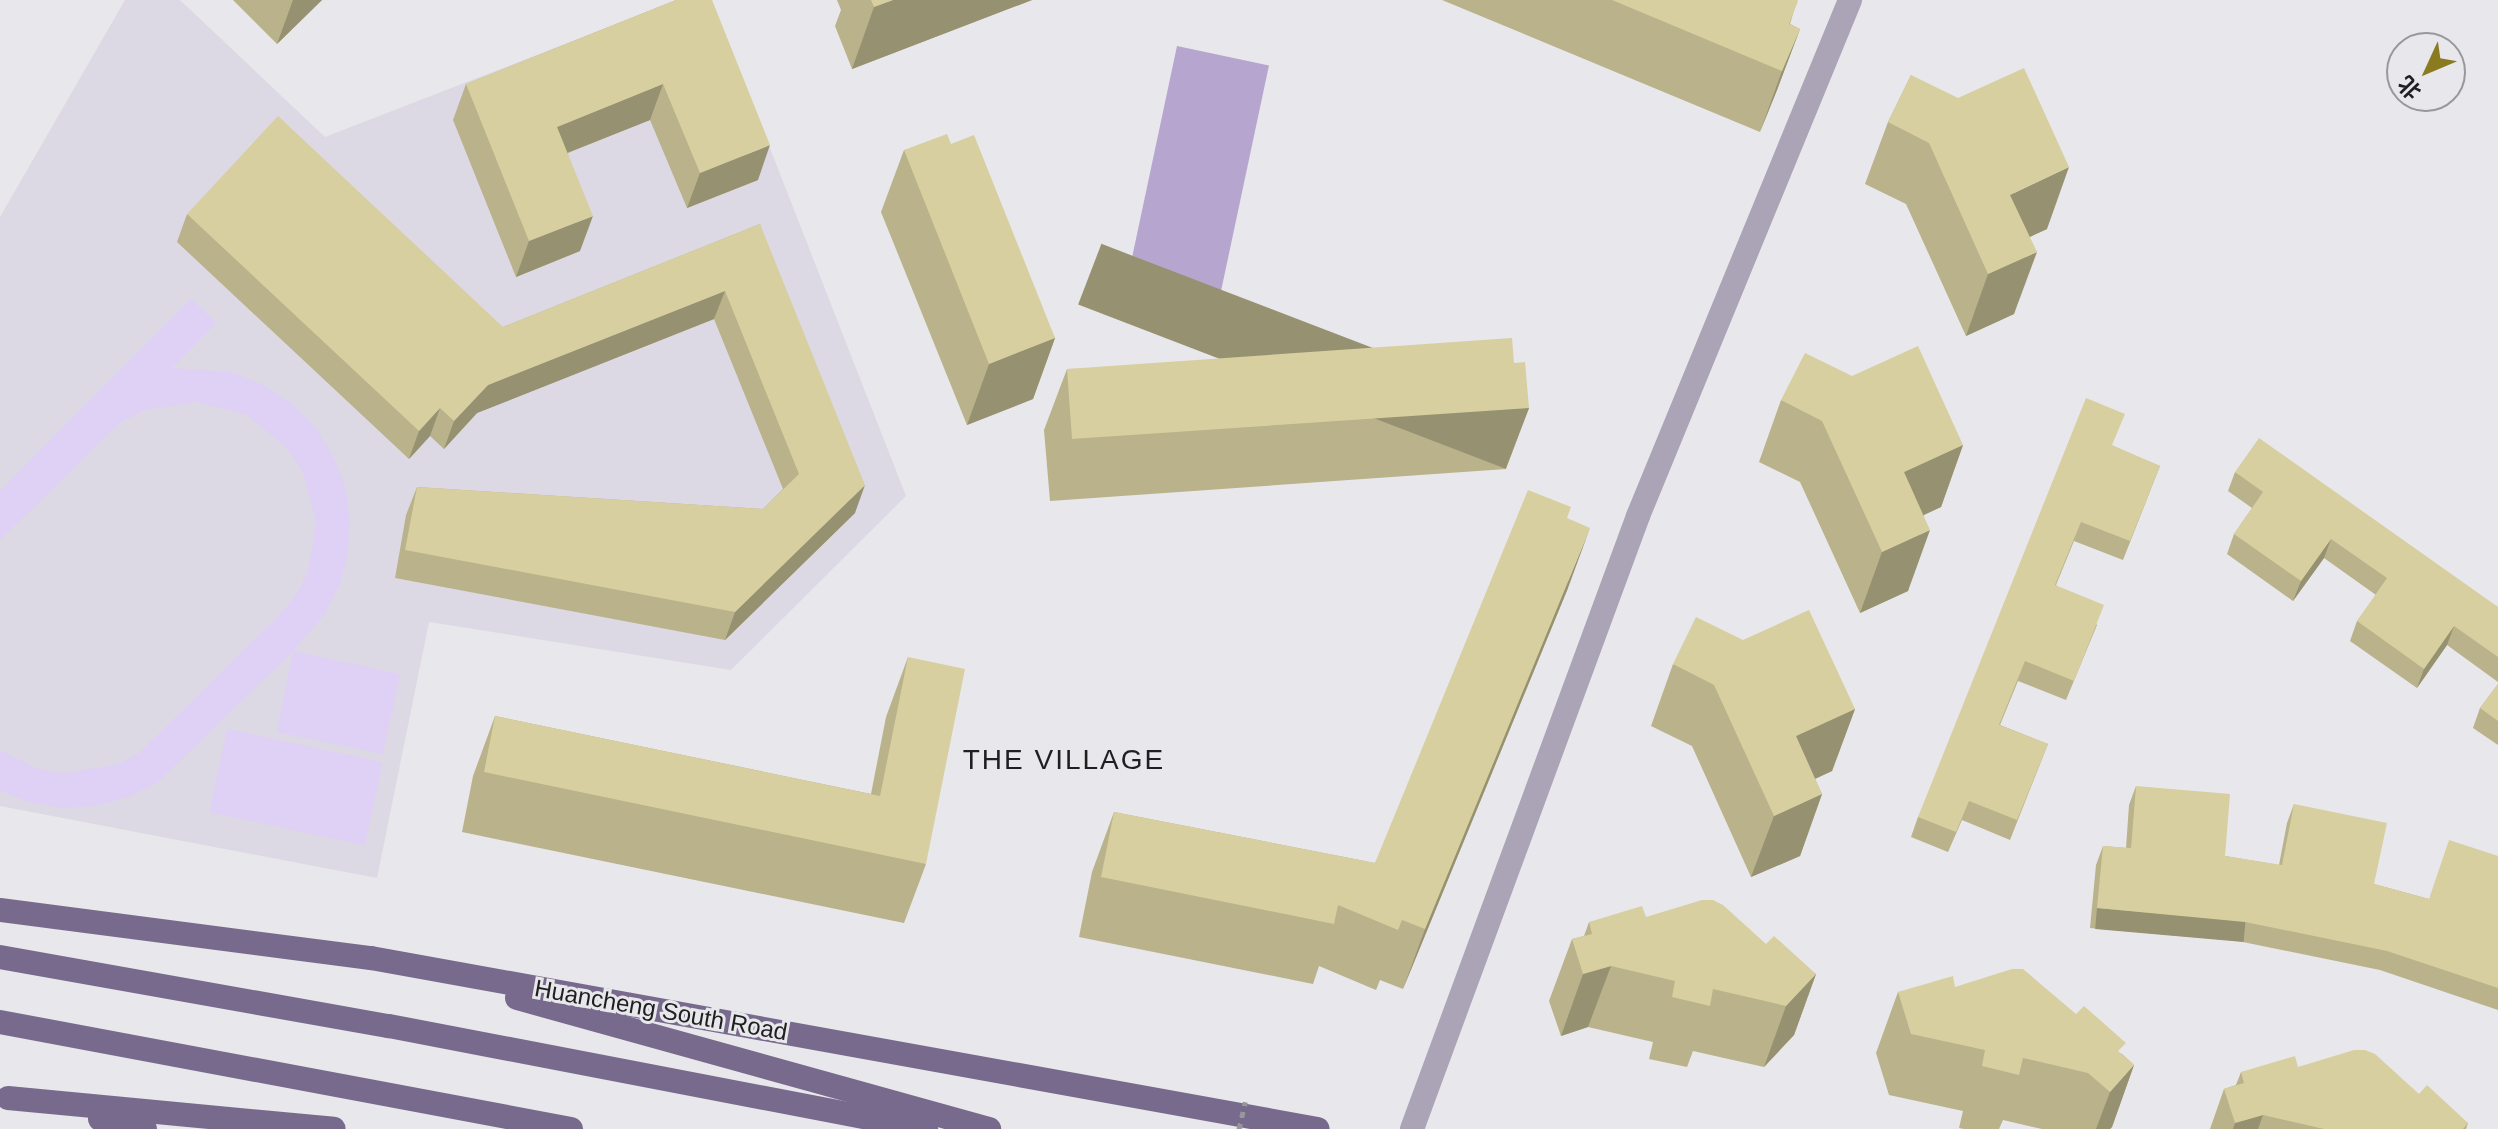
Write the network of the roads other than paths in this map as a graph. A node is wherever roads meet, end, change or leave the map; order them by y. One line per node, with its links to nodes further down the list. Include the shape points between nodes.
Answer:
1 (1850, 0): 13 (street, via 1638,516)
2 (0, 910): 4 (main road, Huancheng South Road)
3 (0, 957): 10 (main road)
4 (371, 958): 11 (main road); 12 (main road, Huancheng South Road)
5 (0, 1022): 9 (main road)
6 (4, 1098): 7 (main road); 8 (main road)
7 (145, 1129)
8 (334, 1129)
9 (571, 1129)
10 (926, 1129)
11 (989, 1129)
12 (1318, 1129)
13 (1412, 1129)

